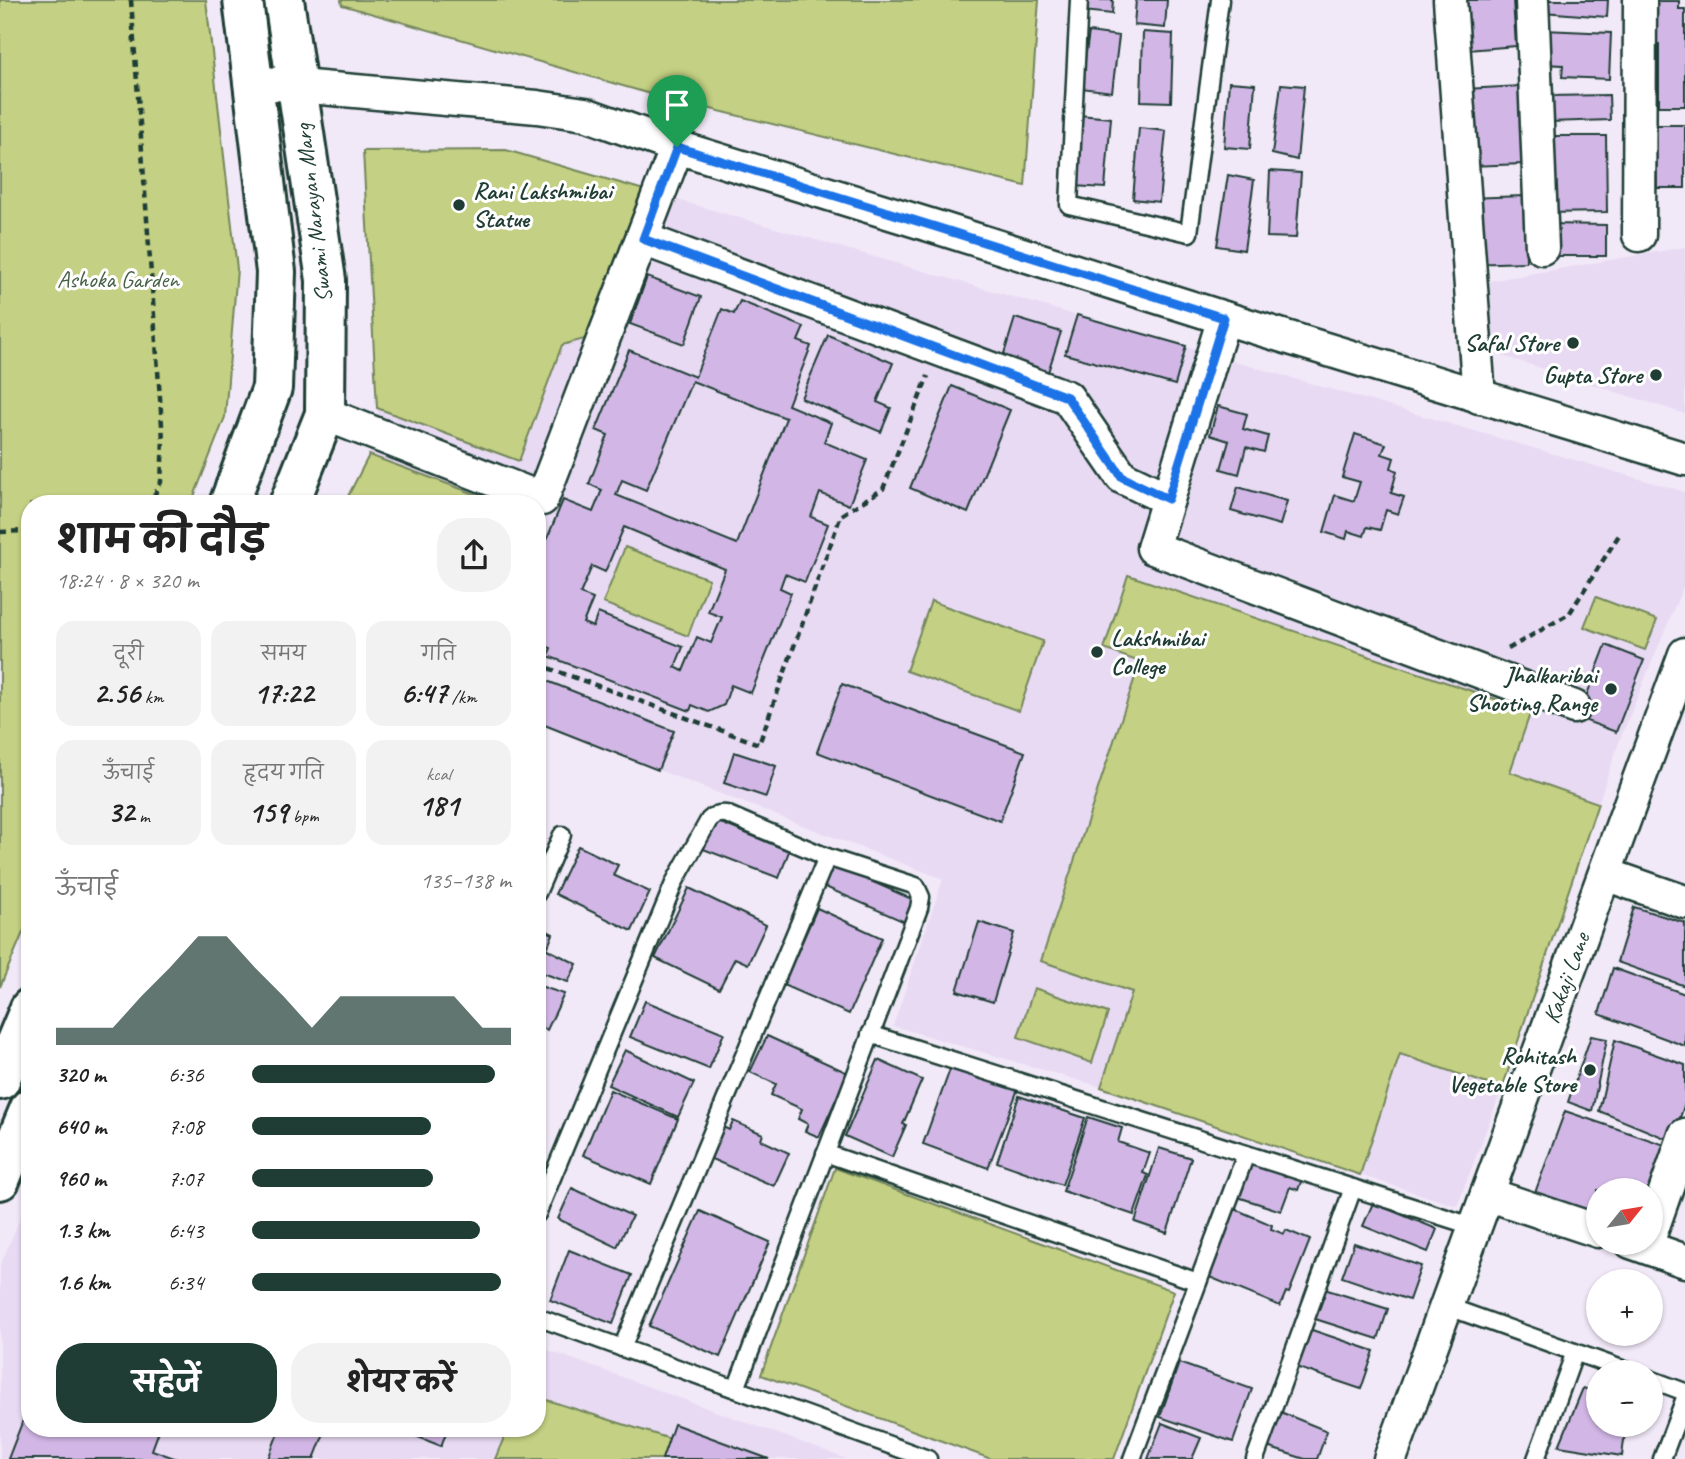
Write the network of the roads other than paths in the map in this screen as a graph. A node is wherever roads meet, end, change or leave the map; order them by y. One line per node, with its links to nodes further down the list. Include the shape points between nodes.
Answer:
1 (243, 0): 8 (main road, Swami Narayan Marg)
2 (284, 0): 9 (main road, Swami Narayan Marg)
3 (1079, 0): 4 (lane, via 1069,205 1189,233)
4 (1220, 0)
5 (1450, 0): 15 (street)
6 (1532, 0): 13 (street)
7 (1640, 0): 11 (street)
8 (253, 82): 9 (street); 18 (main road, Swami Narayan Marg, via 276,272 272,388)
9 (297, 87): 10 (street, via 585,114); 16 (main road, Swami Narayan Marg, via 326,280)
10 (677, 147): 12 (street); 14 (street)
11 (1639, 235)
12 (643, 239): 21 (street); 22 (street, via 1067,397 1122,477)
13 (1542, 248)
14 (1224, 318): 15 (street); 22 (street)
15 (1479, 397): 17 (street)
16 (325, 414): 19 (main road, Swami Narayan Marg); 20 (street)
17 (1685, 459)
18 (232, 495)
19 (293, 495)
20 (514, 495)
21 (544, 495)
22 (1168, 499): 24 (street, via 1153,548)
23 (1685, 654): 28 (street, Kakaji Lane)
24 (1574, 707)
25 (562, 835): 27 (lane)
26 (827, 857): 31 (lane, via 916,886 921,897); 39 (lane, via 726,814 709,820 675,881); 49 (lane)
27 (546, 872)
28 (1605, 874): 29 (street); 40 (street, Kakaji Lane)
29 (1685, 902)
30 (21, 1030): 32 (main road)
31 (870, 1034): 35 (lane); 36 (lane)
32 (0, 1080)
33 (20, 1124): 37 (main road)
34 (1684, 1140): 41 (street)
35 (825, 1153): 46 (lane); 53 (lane)
36 (1246, 1154): 38 (lane); 46 (lane)
37 (0, 1180)
38 (1353, 1188): 42 (lane); 58 (lane)
39 (546, 1192)
40 (1487, 1194): 42 (street, Kakaji Lane); 43 (street)
41 (1663, 1194)
42 (1475, 1227): 47 (street, Kakaji Lane)
43 (1586, 1227)
44 (1663, 1251): 45 (street)
45 (1685, 1261)
46 (1198, 1282): 57 (lane)
47 (1446, 1306): 50 (lane); 59 (street, Kakaji Lane)
48 (546, 1320): 49 (lane)
49 (622, 1348): 53 (lane)
50 (1575, 1352): 51 (lane); 60 (lane)
51 (1597, 1360)
52 (1663, 1383): 54 (lane)
53 (736, 1389): 56 (lane)
54 (1685, 1391)
55 (1685, 1398): 61 (lane)
56 (928, 1459)
57 (1132, 1459)
58 (1255, 1459)
59 (1390, 1459)
60 (1536, 1459)
61 (1662, 1459)

